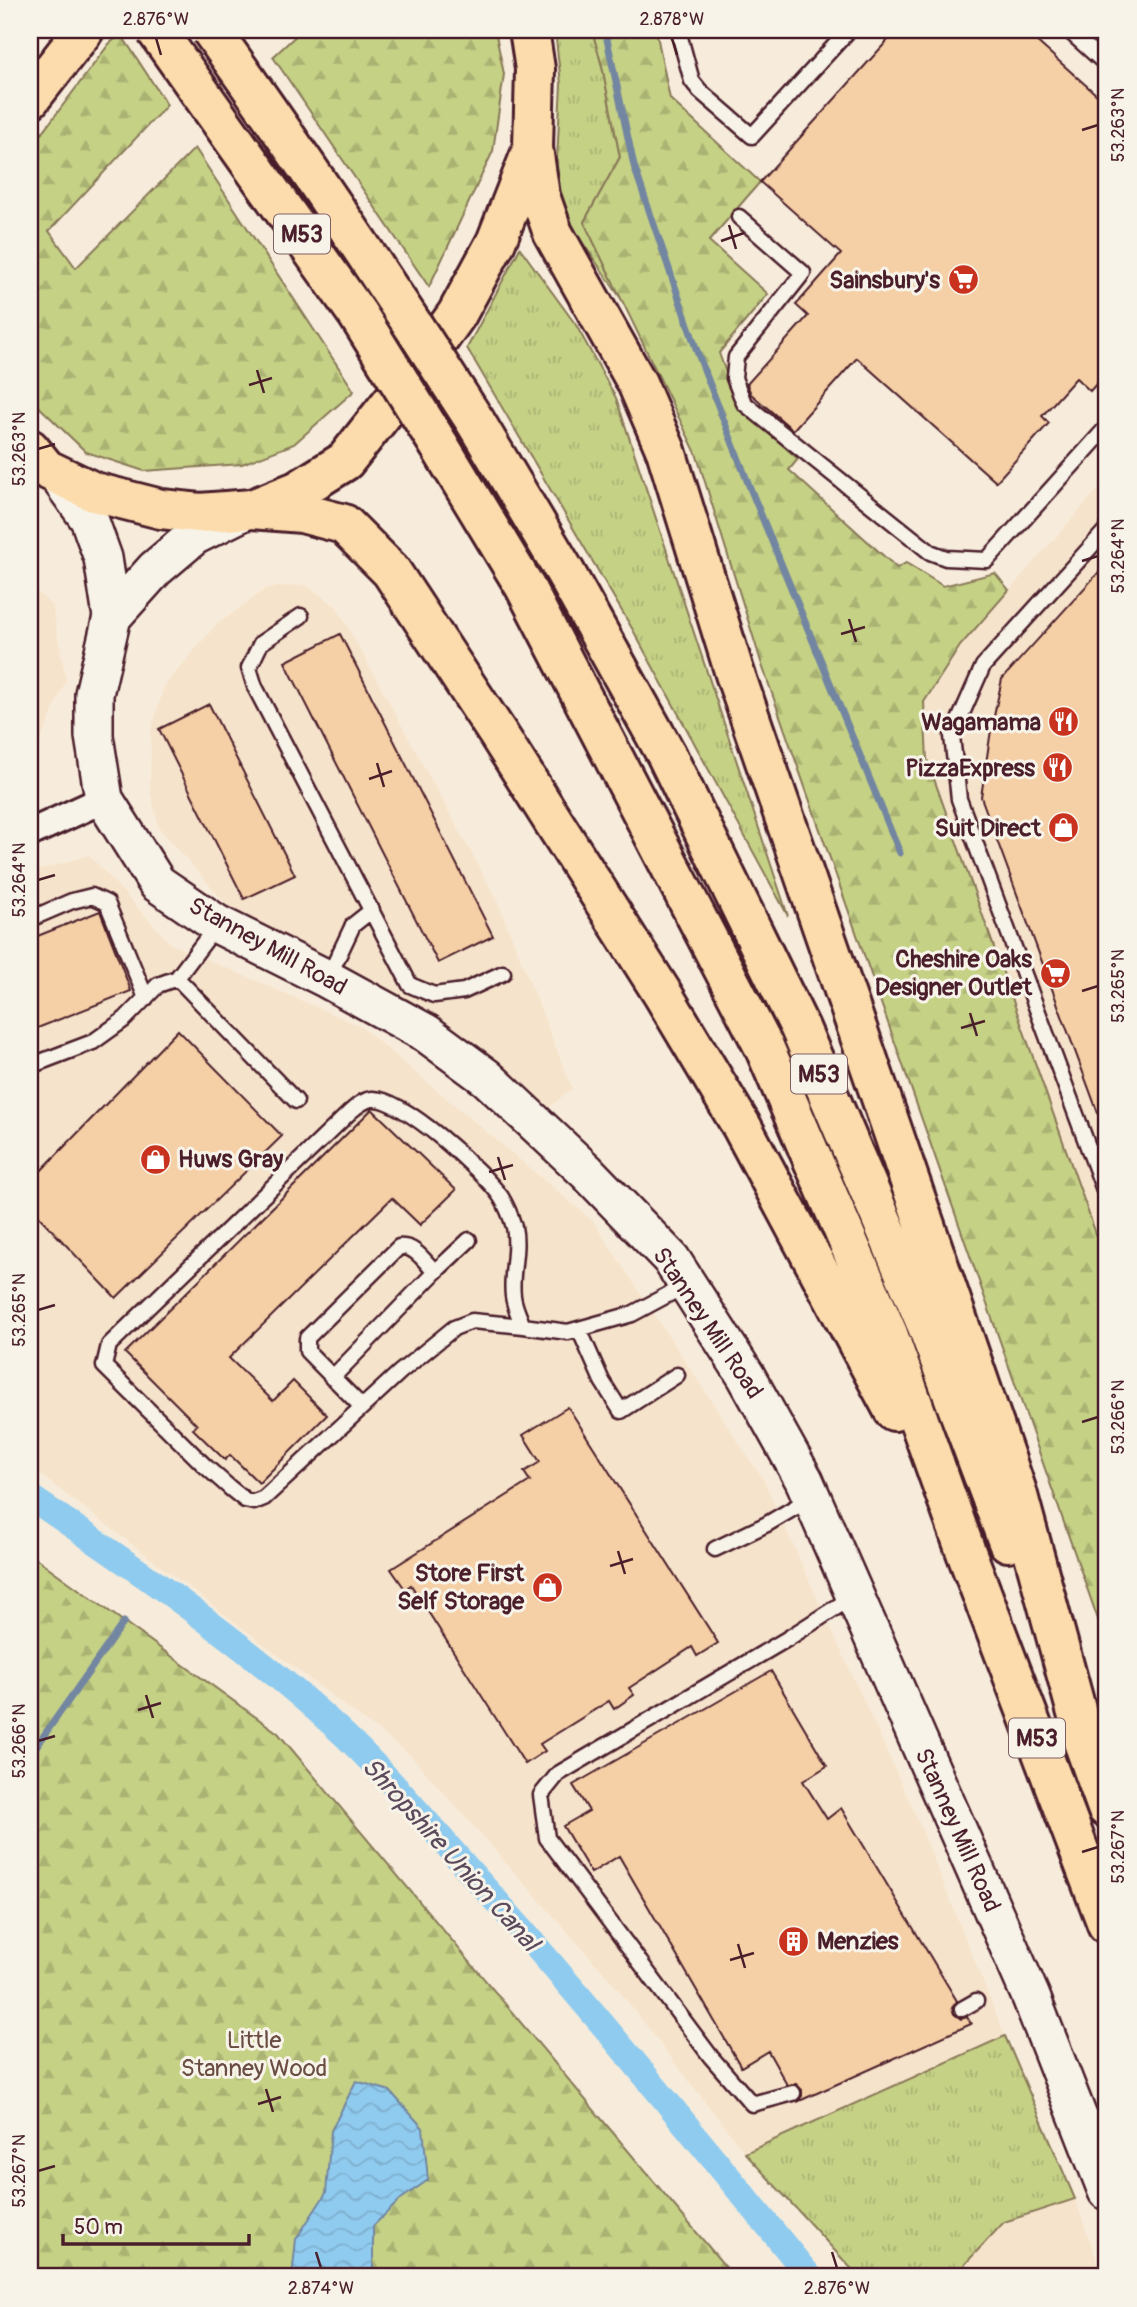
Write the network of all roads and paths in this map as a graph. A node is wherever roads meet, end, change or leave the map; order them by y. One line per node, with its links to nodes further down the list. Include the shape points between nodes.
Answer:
1 (84, 30): 9 (main road)
2 (156, 30): 40 (main road, M53, bridge, via 358,314 525,587 765,1049 888,1334)
3 (211, 30): 42 (main road, M53, bridge, via 366,253 475,421 666,754 800,1028 927,1326)
4 (528, 30): 10 (main road, via 535,69)
5 (678, 30): 6 (lane, via 692,81 752,136)
6 (849, 30)
7 (1068, 30): 8 (lane)
8 (1107, 65)
9 (30, 99)
10 (533, 148): 14 (main road, via 489,254 457,314 417,370 345,461 297,491); 42 (main road, via 540,196 553,233 637,383 666,451 735,674 1017,1492)
11 (739, 218): 12 (lane, via 803,273 736,357 734,378 744,403 930,552 946,558 987,560)
12 (1107, 427)
13 (41, 466): 14 (main road, via 94,492 161,509 200,513); 17 (street, Stanney Mill Road, via 89,519 103,558)
14 (249, 510): 17 (street, Stanney Mill Road, via 194,536 155,569); 40 (main road, via 302,513 344,524 391,571 558,828 742,1126)
15 (1107, 529): 29 (lane, via 983,666 952,736 959,799)
16 (301, 616): 20 (lane, via 261,643 249,668)
17 (112, 617): 18 (street, Stanney Mill Road, via 94,694 94,736)
18 (104, 799): 19 (street); 22 (street, Stanney Mill Road, via 157,883)
19 (30, 833)
20 (372, 910): 23 (lane, via 410,985 434,995 464,991); 25 (lane, via 353,925)
21 (30, 919): 26 (lane, via 92,895 107,904)
22 (218, 924): 24 (lane); 25 (street, Stanney Mill Road)
23 (503, 973)
24 (177, 978): 26 (lane, via 158,985); 28 (lane)
25 (327, 979): 32 (street, Stanney Mill Road, via 426,1033 488,1078 587,1172 670,1259)
26 (146, 998): 27 (lane, via 93,1042)
27 (30, 1066)
28 (296, 1101)
29 (1107, 1198)
30 (469, 1240): 31 (lane)
31 (435, 1272): 36 (lane); 36 (lane, via 412,1249 399,1247 307,1338 307,1351)
32 (687, 1284): 34 (lane, via 632,1314); 38 (street, Stanney Mill Road, via 746,1376)
33 (523, 1326): 34 (lane, via 568,1332); 37 (lane, via 472,1321 454,1328); 37 (lane, via 513,1296 514,1233 501,1197 416,1118 388,1101 363,1101 109,1345 104,1366 204,1465 245,1500 254,1502 264,1498)
34 (579, 1329): 35 (lane, via 601,1381 621,1411)
35 (677, 1375)
36 (332, 1378): 37 (lane)
37 (362, 1407)
38 (812, 1497): 39 (lane); 41 (street, Stanney Mill Road)
39 (715, 1549)
40 (966, 1552): 44 (main road, M53)
41 (855, 1595): 47 (lane, via 558,1774 541,1795 547,1838 711,2057 752,2104); 48 (street, Stanney Mill Road, via 1031,1997)
42 (1090, 1761): 43 (main road, M53)
43 (1107, 1808)
44 (1107, 1924)
45 (976, 2001): 46 (lane)
46 (962, 2009)
47 (793, 2093)
48 (1107, 2191)

